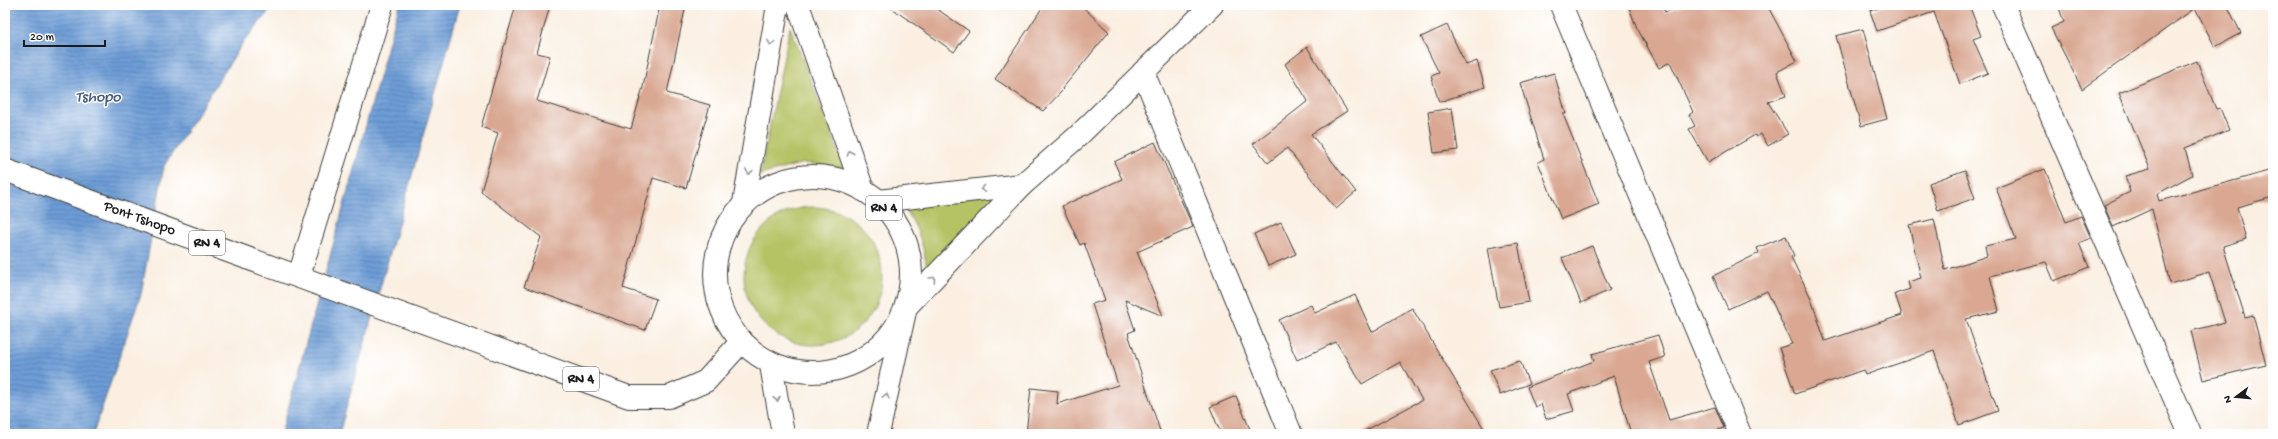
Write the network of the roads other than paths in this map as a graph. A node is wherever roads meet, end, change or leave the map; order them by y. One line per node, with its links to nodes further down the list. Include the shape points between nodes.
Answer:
1 (382, 5): 13 (main road)
2 (778, 5): 12 (main road, one-way to 12)
3 (798, 5): 11 (main road, one-way to 3)
4 (1212, 5): 8 (main road, RN 4)
5 (1561, 5): 20 (main road)
6 (2003, 5): 21 (main road)
7 (2007, 5): 21 (main road)
8 (1143, 72): 10 (main road, RN 4, via 1077,137); 19 (main road)
9 (5, 170): 13 (main road, Pont Tshopo / RN 4)
10 (1022, 185): 11 (main road, RN 4, one-way to 11); 14 (main road, RN 4, one-way to 10)
11 (871, 195): 12 (main road, RN 4, via 833,178 801,176 770,185); 14 (main road, RN 4, via 902,232 912,269)
12 (744, 203): 15 (main road, RN 4, via 722,234 714,272 720,309)
13 (298, 276): 15 (main road, Pont Tshopo / RN 4, via 629,397 669,397 706,381)
14 (906, 308): 16 (main road, RN 4, via 870,356 839,370 804,374); 18 (main road, one-way to 14)
15 (740, 342): 16 (main road, RN 4)
16 (771, 365): 17 (main road, one-way to 17)
17 (783, 434)
18 (878, 434)
19 (1291, 434)
20 (1740, 434)
21 (2191, 434)

